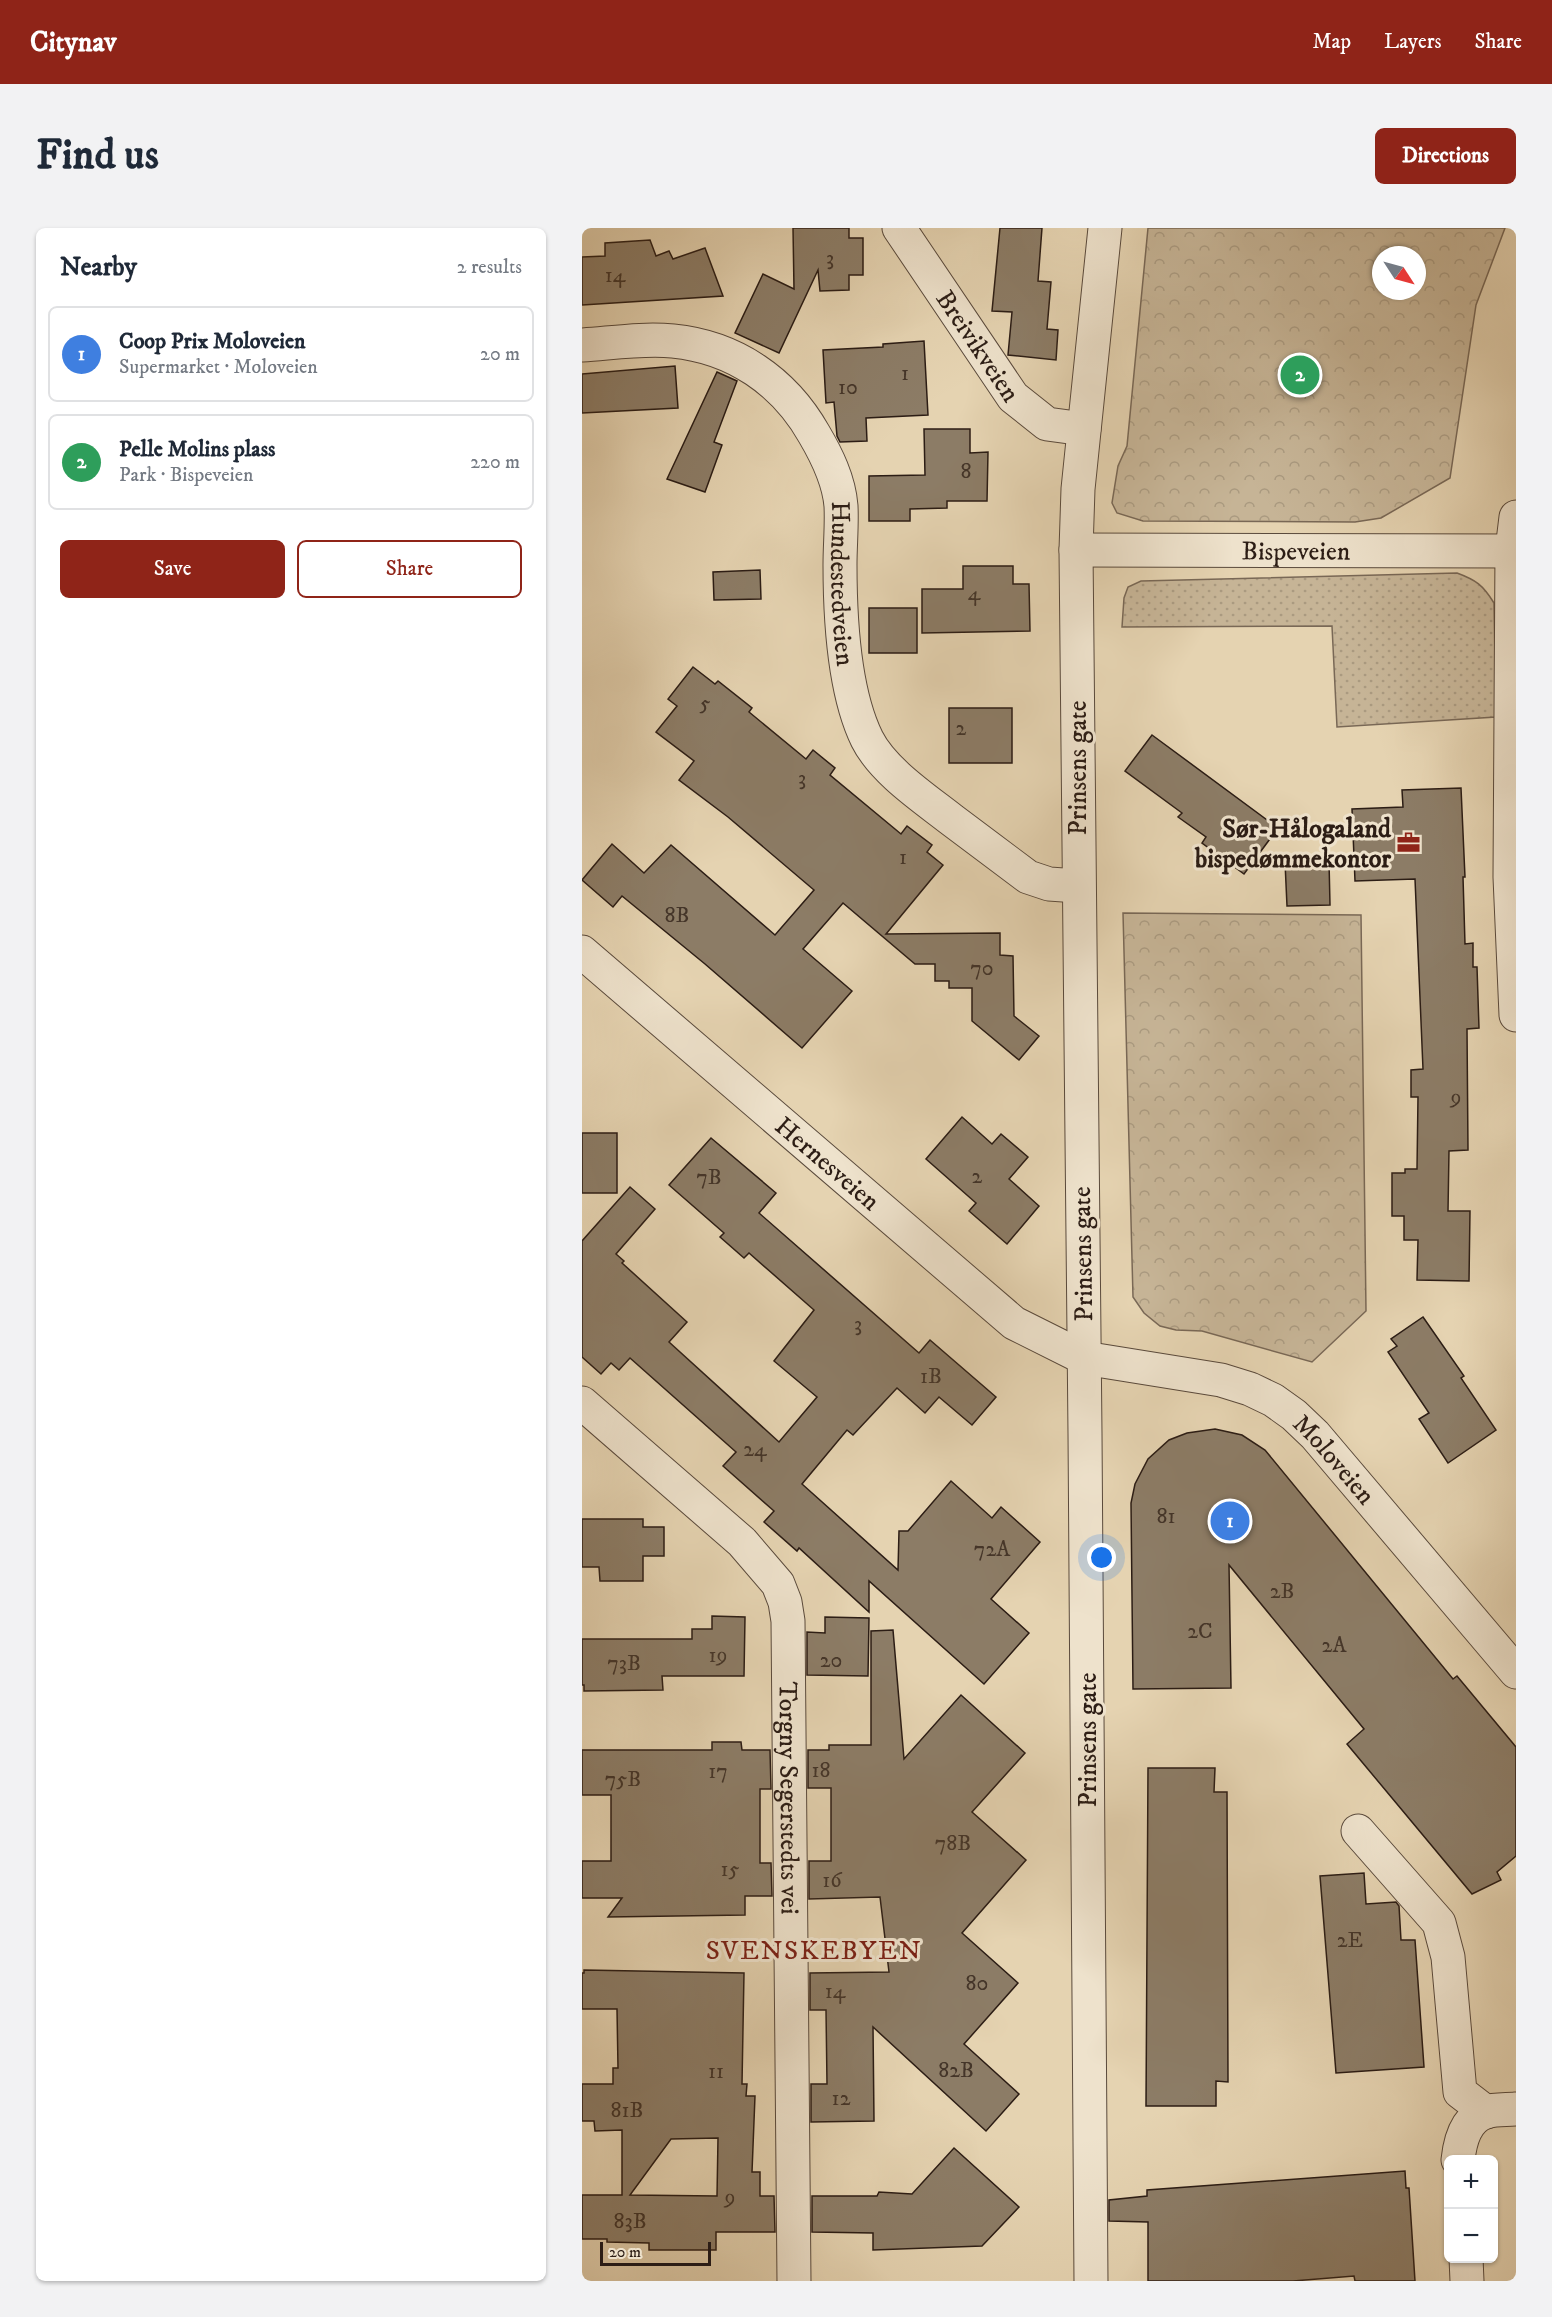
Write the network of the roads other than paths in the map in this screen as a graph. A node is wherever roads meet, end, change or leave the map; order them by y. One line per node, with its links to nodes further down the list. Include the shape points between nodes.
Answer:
1 (899, 228): 4 (street, Breivikveien, via 1013,397 1047,424)
2 (1105, 228): 4 (street, Prinsens gate)
3 (582, 345): 8 (street, Hundestedveien, via 663,341 715,349 744,361 778,386 806,420 830,461 841,504 844,640 854,707 868,741 889,768 916,792 1028,877 1049,884)
4 (1084, 429): 6 (street, Prinsens gate)
5 (1516, 517): 7 (street)
6 (1076, 550): 7 (street, Bispeveien); 8 (street, Prinsens gate)
7 (1514, 550): 10 (street, via 1510,877)
8 (1078, 886): 11 (street, Prinsens gate)
9 (582, 952): 11 (street, Hernesveien, via 1014,1323)
10 (1516, 1015)
11 (1084, 1358): 13 (street, Moloveien, via 1221,1380 1258,1392 1294,1415); 19 (street, Prinsens gate)
12 (582, 1404): 18 (street, Torgny Segerstedts vei, via 742,1542 778,1584 785,1602)
13 (1516, 1672)
14 (1358, 1831): 15 (street, via 1438,1923 1448,1957 1460,2092)
15 (1501, 2111): 16 (street, via 1471,2122 1460,2140)
16 (1458, 2155)
17 (1466, 2263): 20 (street)
18 (794, 2281)
19 (1090, 2281)
20 (1467, 2281)

